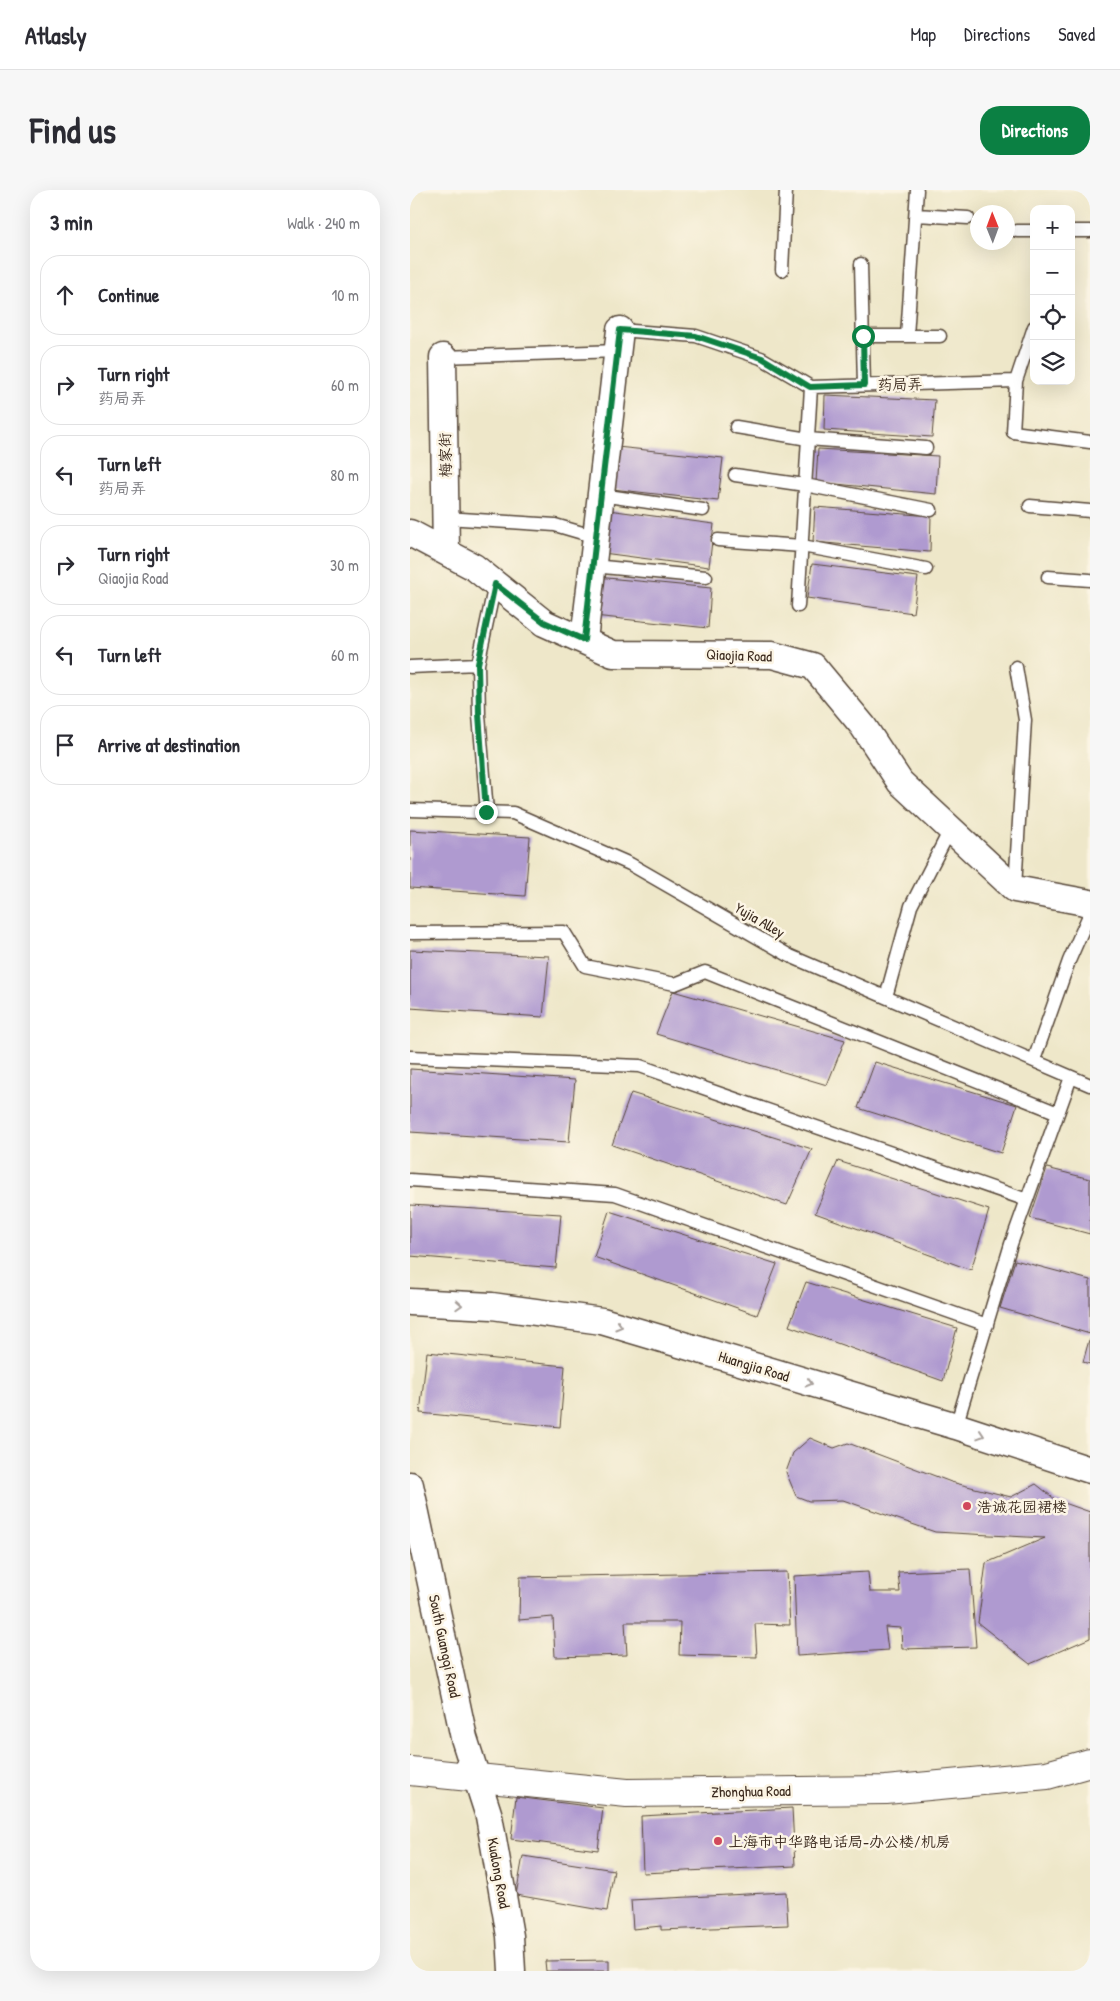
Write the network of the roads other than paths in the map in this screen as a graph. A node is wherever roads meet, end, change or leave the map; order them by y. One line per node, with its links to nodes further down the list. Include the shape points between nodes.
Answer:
1 (786, 190): 10 (lane)
2 (917, 190): 3 (lane)
3 (916, 214): 4 (lane); 12 (lane)
4 (968, 218)
5 (1018, 231): 6 (lane)
6 (1030, 231)
7 (1075, 231): 8 (lane)
8 (1090, 231)
9 (862, 264): 11 (lane)
10 (782, 270)
11 (863, 336): 12 (lane); 18 (lane)
12 (908, 336): 13 (lane)
13 (940, 336)
14 (1030, 340): 17 (lane)
15 (619, 341): 16 (lane); 19 (lane, via 696,336 762,358); 26 (street)
16 (443, 357): 31 (street, 梅家街)
17 (1016, 381): 18 (lane, 药局弄); 22 (lane, via 1013,432)
18 (864, 385): 19 (lane, 药局弄)
19 (810, 387): 21 (lane)
20 (736, 427): 21 (lane)
21 (808, 439): 23 (lane); 25 (lane)
22 (1090, 442)
23 (926, 448)
24 (735, 475): 25 (lane)
25 (805, 485): 29 (lane); 35 (lane)
26 (601, 495): 28 (lane); 33 (street)
27 (1030, 506): 30 (lane)
28 (703, 510)
29 (931, 510)
30 (1090, 511)
31 (446, 518): 33 (lane, via 555,525); 36 (street, 梅家街)
32 (410, 533): 36 (street, Qiaojia Road)
33 (596, 537): 37 (street)
34 (718, 540): 35 (lane)
35 (802, 546): 38 (lane); 43 (lane)
36 (446, 552): 42 (street, Qiaojia Road, via 474,567)
37 (593, 566): 39 (lane); 44 (street)
38 (926, 569)
39 (706, 577)
40 (1048, 577): 41 (lane)
41 (1090, 580)
42 (495, 584): 44 (street, Qiaojia Road, via 544,622); 45 (lane)
43 (798, 606)
44 (584, 640): 50 (street, Qiaojia Road, via 613,654 772,655 813,666 863,726 900,782)
45 (478, 664): 46 (lane); 49 (lane)
46 (410, 667)
47 (1016, 667): 51 (lane, via 1025,720)
48 (410, 810): 49 (lane, Yujia Alley)
49 (486, 812): 55 (lane, Yujia Alley, via 513,813 630,864 790,956)
50 (950, 830): 51 (street, Qiaojia Road); 55 (lane, via 911,906)
51 (1014, 889): 52 (street)
52 (1090, 903)
53 (1090, 913): 57 (lane)
54 (410, 933): 60 (lane, via 564,932 585,966 675,984 705,972)
55 (886, 997): 57 (lane, Yujia Alley)
56 (410, 1057): 62 (lane, via 640,1066)
57 (1034, 1060): 58 (lane, Yujia Alley)
58 (1071, 1077): 59 (lane, Yujia Alley); 60 (lane)
59 (1090, 1085)
60 (1058, 1113): 62 (lane)
61 (410, 1180): 64 (lane, via 615,1194)
62 (1027, 1200): 64 (lane, via 1010,1244)
63 (410, 1302): 65 (street, Huangjia Road, one-way to 65, via 492,1306 602,1321)
64 (987, 1325): 65 (lane)
65 (956, 1426): 66 (street, Huangjia Road, one-way to 66)
66 (1090, 1470)
67 (410, 1485): 70 (street, South Guangqi Road, via 464,1738)
68 (1090, 1763): 70 (street, Zhonghua Road, via 1048,1775 886,1790 627,1793)
69 (410, 1771): 70 (street, Zhonghua Road)
70 (476, 1778): 71 (street, Kualong Road, via 489,1816 510,1936)
71 (512, 1971)

